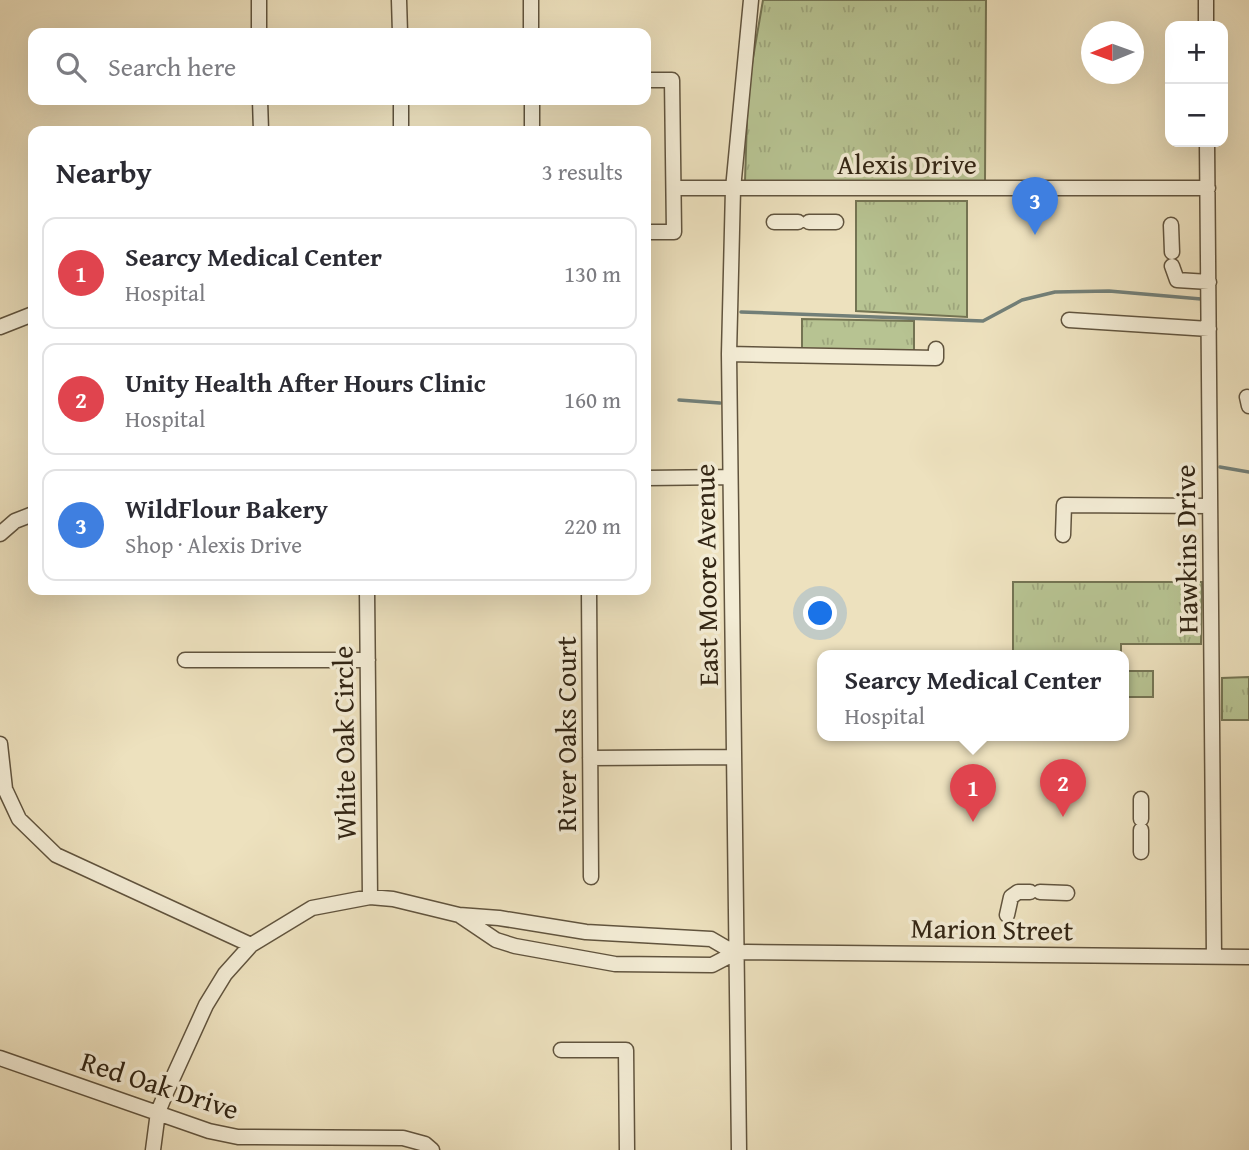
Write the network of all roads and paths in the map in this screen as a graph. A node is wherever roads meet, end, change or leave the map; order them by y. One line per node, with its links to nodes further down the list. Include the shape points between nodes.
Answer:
1 (259, 0): 7 (street)
2 (399, 0): 8 (street)
3 (531, 0): 9 (street)
4 (751, 0): 20 (street, East Moore Avenue)
5 (1206, 0): 6 (street)
6 (1206, 21)
7 (260, 28)
8 (400, 28)
9 (531, 28)
10 (651, 80): 18 (street, via 673,80)
11 (260, 105): 14 (street)
12 (401, 105): 15 (street)
13 (532, 105): 16 (street)
14 (261, 126)
15 (401, 126)
16 (533, 126)
17 (1207, 147): 19 (street, Hawkins Drive)
18 (674, 188): 20 (street, Alexis Drive); 24 (street, via 674,232)
19 (1208, 188): 20 (street, Alexis Drive); 25 (street, Hawkins Drive)
20 (733, 190): 31 (street, East Moore Avenue)
21 (774, 222): 22 (street)
22 (836, 222)
23 (1171, 225): 25 (street, via 1177,280)
24 (651, 232)
25 (1209, 282): 29 (street, Hawkins Drive)
26 (28, 316): 28 (street)
27 (1069, 320): 29 (street)
28 (0, 327)
29 (1209, 329): 34 (street, Hawkins Drive)
30 (936, 349): 31 (street, via 936,358)
31 (729, 354): 32 (street, East Moore Avenue)
32 (730, 477): 33 (street); 43 (street, East Moore Avenue)
33 (651, 478)
34 (1210, 506): 37 (street, via 1063,505); 54 (street, Hawkins Drive)
35 (28, 516): 36 (street)
36 (0, 534)
37 (1063, 535)
38 (368, 595): 41 (street, White Oak Circle)
39 (589, 595): 44 (street, River Oaks Court)
40 (185, 660): 41 (street)
41 (368, 660): 49 (street, White Oak Circle)
42 (0, 744): 52 (street, via 5,789 19,819 56,855)
43 (733, 757): 44 (street); 53 (street, East Moore Avenue)
44 (590, 758): 47 (street, River Oaks Court)
45 (1141, 799): 46 (street)
46 (1141, 852)
47 (591, 877)
48 (1067, 892): 51 (street, via 1018,892 1011,897)
49 (370, 897): 50 (street); 52 (street, via 312,908)
50 (459, 915): 53 (street, via 616,935 711,939); 53 (street, via 496,940 604,962 712,965)
51 (1007, 915)
52 (250, 945): 58 (street, via 206,1005)
53 (735, 953): 54 (street, Marion Street); 62 (street, East Moore Avenue)
54 (1214, 957): 55 (street, Marion Street)
55 (1249, 957)
56 (561, 1050): 61 (street, via 626,1050)
57 (0, 1058): 58 (street, Red Oak Drive)
58 (158, 1112): 59 (street); 60 (street, Red Oak Drive, via 238,1137 403,1138)
59 (153, 1150)
60 (432, 1150)
61 (627, 1150)
62 (739, 1150)

